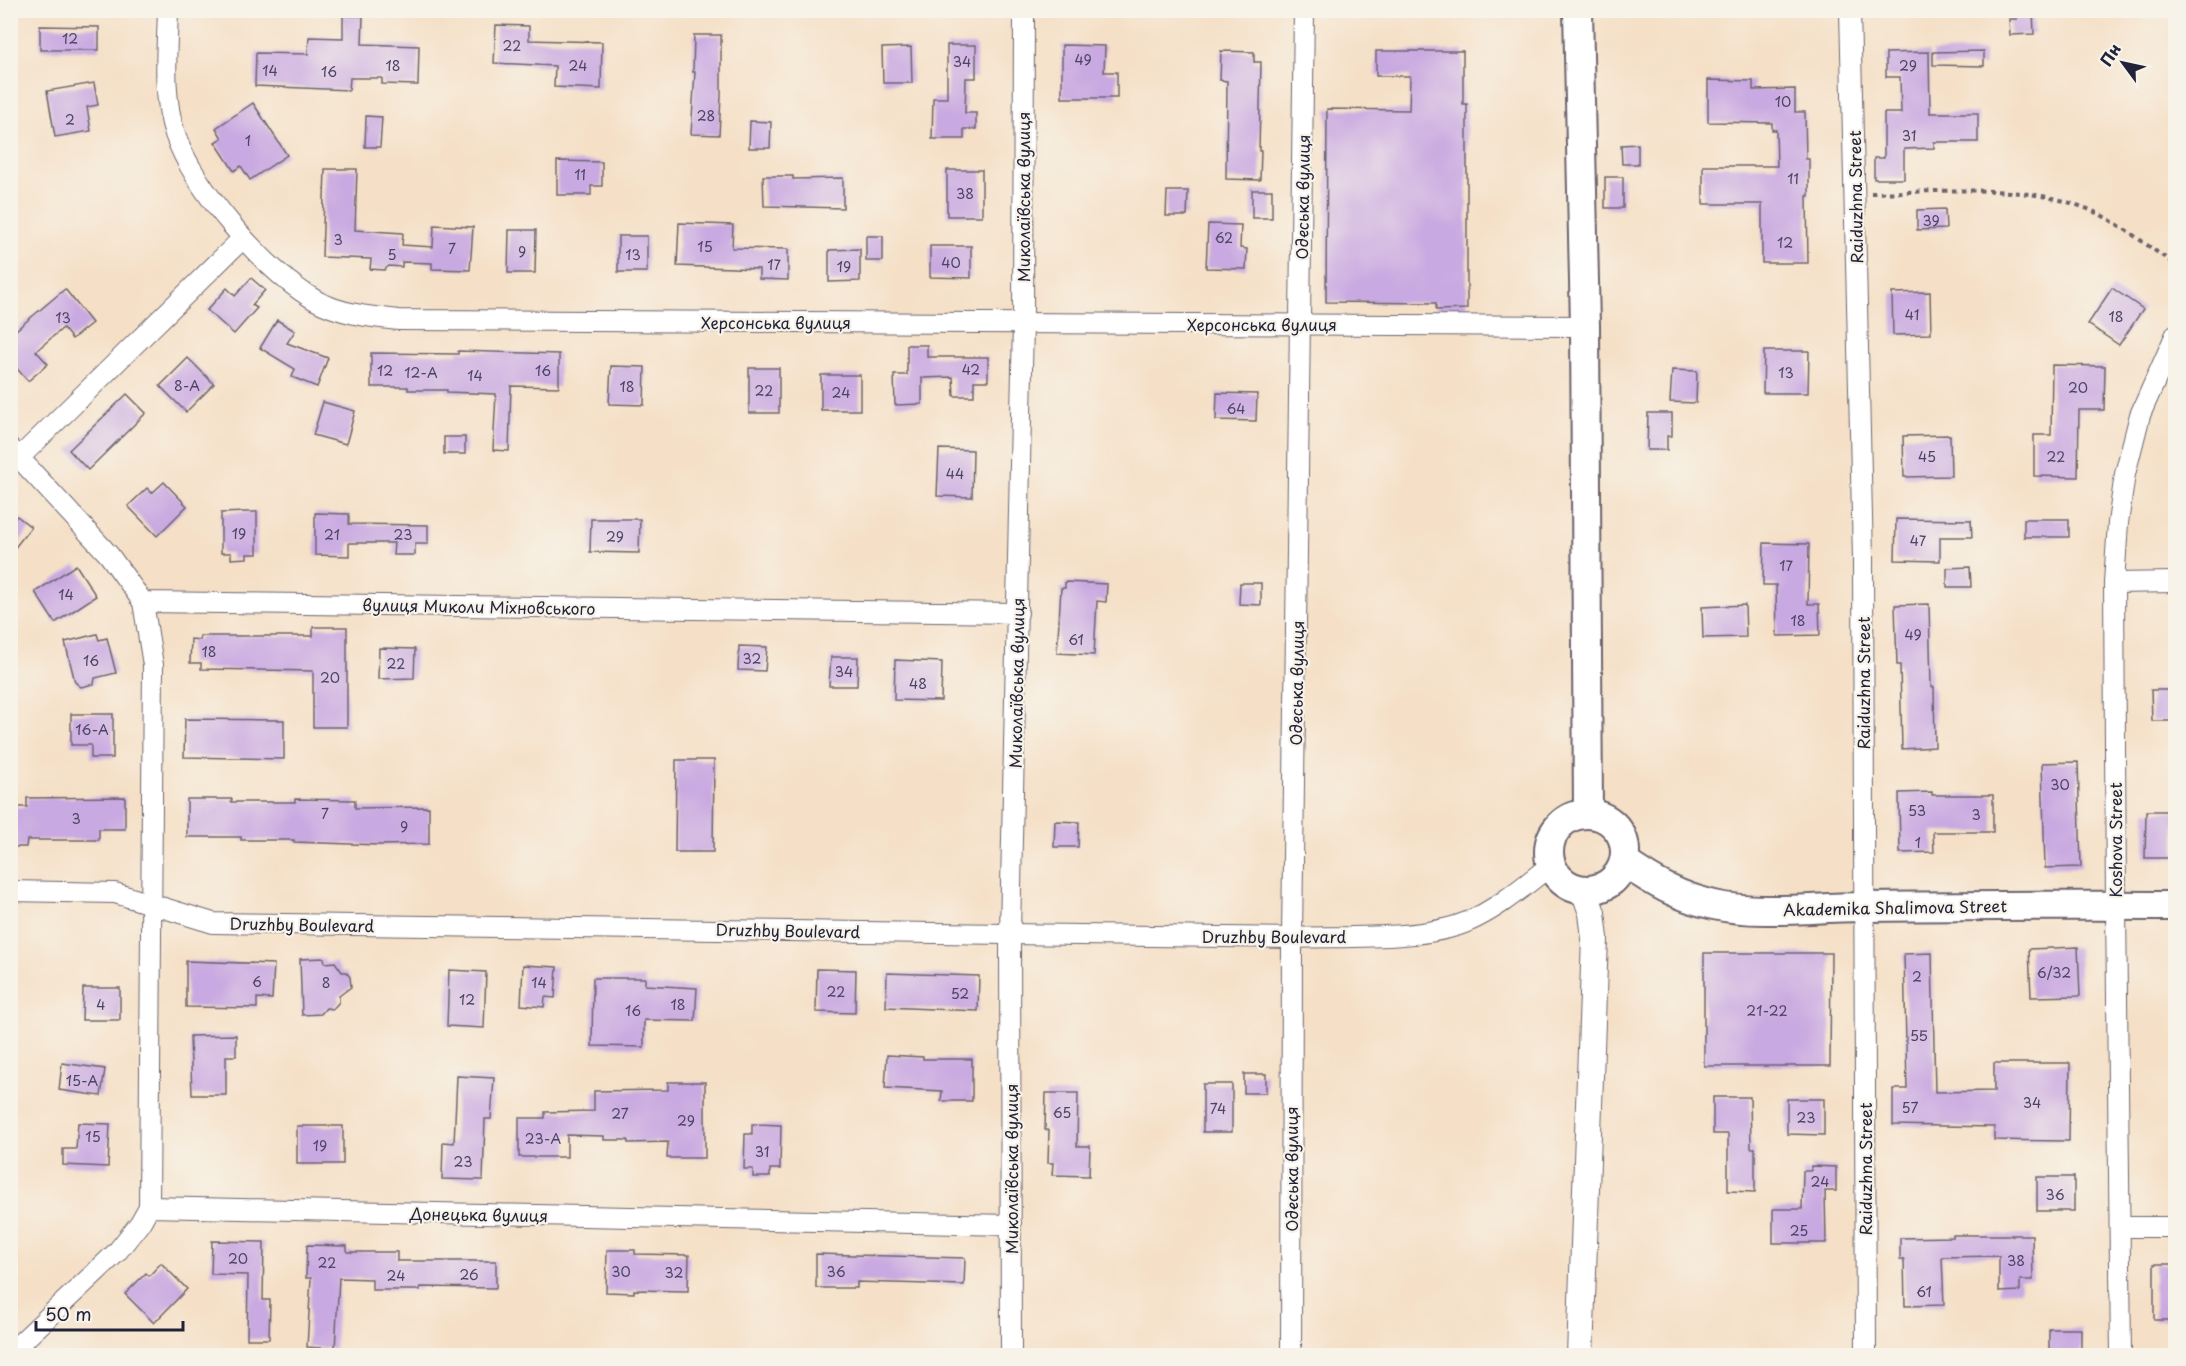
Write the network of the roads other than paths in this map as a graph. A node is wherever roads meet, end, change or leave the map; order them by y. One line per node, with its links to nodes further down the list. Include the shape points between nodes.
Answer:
1 (168, 10): 6 (street, Херсонська вулиця, via 168,101 175,134 194,173)
2 (1024, 10): 8 (street, Миколаївська вулиця)
3 (1304, 10): 7 (street, Одеська вулиця)
4 (1578, 10): 9 (main road)
5 (1850, 10): 24 (street, Raiduzhna Street, via 1863,558)
6 (243, 238): 8 (street, Херсонська вулиця, via 315,300 356,315 399,320); 11 (street)
7 (1301, 323): 8 (street, Херсонська вулиця); 9 (street, Херсонська вулиця); 26 (street, Одеська вулиця)
8 (1023, 324): 15 (street, Миколаївська вулиця)
9 (1585, 326): 16 (main road)
10 (2175, 334): 13 (street, Koshova Street, via 2140,415 2125,474)
11 (15, 452): 14 (street, via 109,555)
12 (2175, 582): 13 (street)
13 (2114, 583): 22 (street, Koshova Street)
14 (143, 602): 15 (street, вулиця Миколи Міхновського); 21 (street, via 153,665)
15 (1018, 613): 25 (street, Миколаївська вулиця)
16 (1588, 813): 17 (main road, via 1617,826 1626,849); 18 (main road, via 1571,816 1553,833 1549,844)
17 (1624, 862): 19 (main road, via 1610,884); 24 (main road, Akademika Shalimova Street, via 1655,884 1716,906)
18 (1551, 865): 19 (main road, via 1560,880); 26 (street, Druzhby Boulevard, via 1466,923 1403,935)
19 (1584, 890): 34 (street, via 1595,938)
20 (10, 891): 21 (street, Druzhby Boulevard, via 115,893)
21 (151, 904): 25 (street, Druzhby Boulevard, via 213,923); 27 (street)
22 (2115, 906): 23 (main road, Akademika Shalimova Street); 24 (main road, Akademika Shalimova Street); 29 (street, Koshova Street)
23 (2175, 906)
24 (1864, 907): 35 (street, Raiduzhna Street)
25 (1010, 933): 26 (street, Druzhby Boulevard); 28 (street, Миколаївська вулиця)
26 (1292, 938): 33 (street, Одеська вулиця)
27 (149, 1207): 28 (street, Донецька вулиця); 31 (street, via 117,1252)
28 (1011, 1225): 32 (street, Миколаївська вулиця)
29 (2121, 1227): 30 (street); 36 (street, Koshova Street)
30 (2175, 1227)
31 (16, 1353)
32 (1011, 1356)
33 (1291, 1356)
34 (1580, 1356)
35 (1866, 1356)
36 (2121, 1356)

